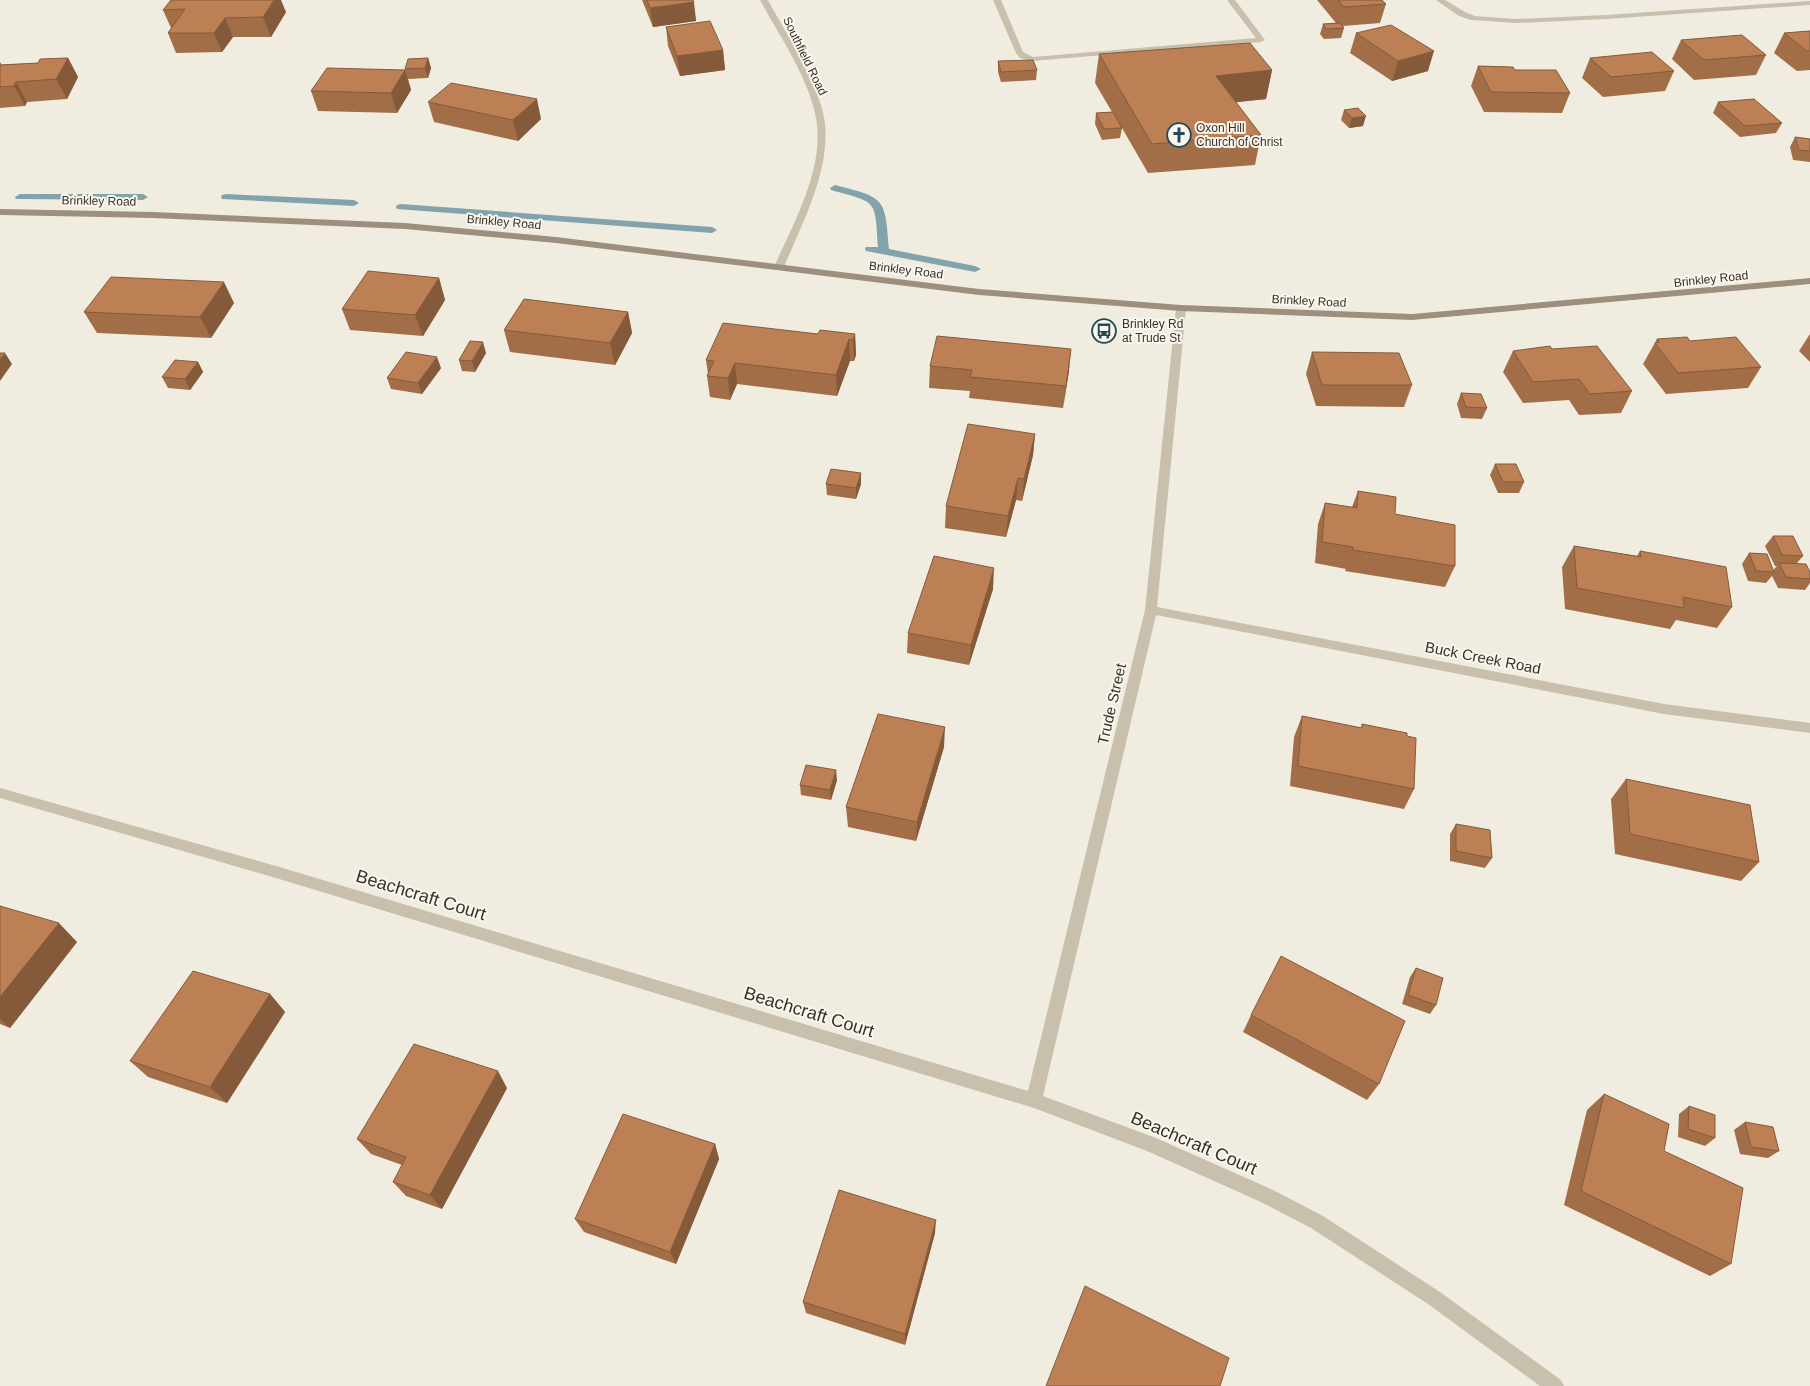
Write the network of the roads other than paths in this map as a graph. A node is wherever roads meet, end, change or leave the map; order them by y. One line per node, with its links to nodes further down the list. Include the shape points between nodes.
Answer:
1 (764, 0): 7 (street, Southfield Road, via 807,83 820,118 821,147 815,174)
2 (997, 0): 3 (street, via 1023,56 1042,59 1261,40)
3 (1230, 0)
4 (1440, 0): 5 (street, via 1474,18 1516,21)
5 (1810, 3)
6 (0, 212): 7 (main road, Brinkley Road, via 405,226)
7 (780, 267): 9 (main road, Brinkley Road, via 978,292)
8 (1810, 281): 9 (main road, Brinkley Road, via 1412,317)
9 (1181, 308): 10 (street, Trude Street)
10 (1151, 610): 11 (street, Buck Creek Road, via 1664,709); 13 (street, Trude Street)
11 (1810, 728)
12 (0, 793): 13 (street, Beachcraft Court, via 276,872)
13 (1034, 1100): 14 (street, Beachcraft Court, via 1150,1144 1317,1222 1434,1298)
14 (1555, 1386)

